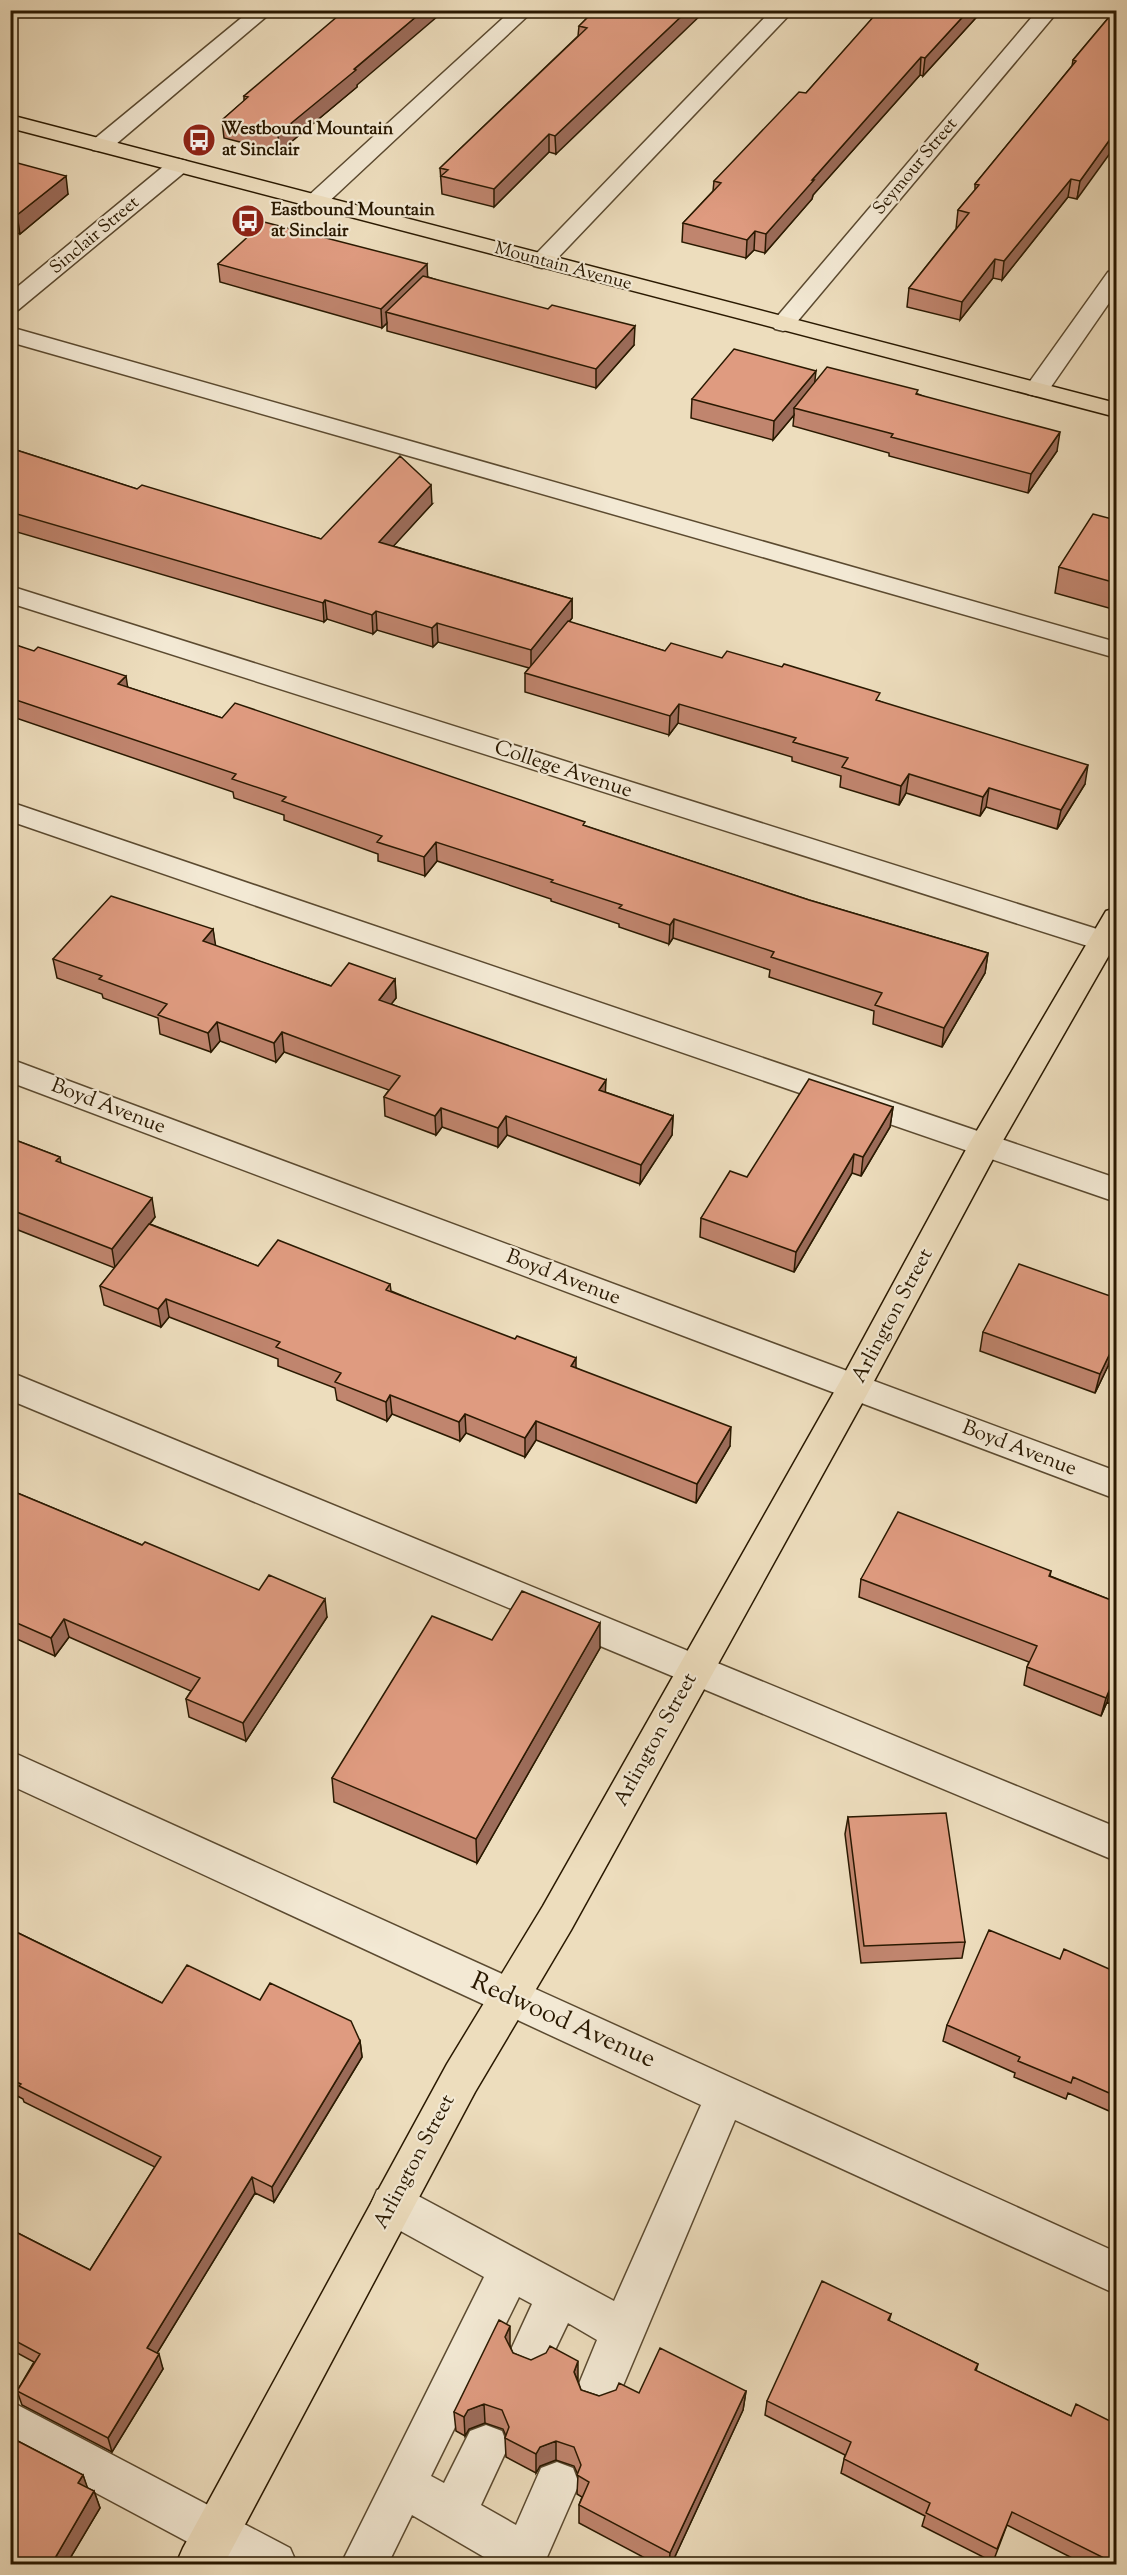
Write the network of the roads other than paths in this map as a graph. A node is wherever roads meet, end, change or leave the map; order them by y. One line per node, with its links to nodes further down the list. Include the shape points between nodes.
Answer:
1 (264, 10): 6 (street)
2 (524, 10): 8 (street)
3 (784, 10): 9 (street)
4 (1049, 10): 12 (street, Seymour Street)
5 (10, 121): 6 (main road, Mountain Avenue)
6 (100, 145): 7 (main road, Mountain Avenue)
7 (178, 166): 8 (main road, Mountain Avenue); 11 (street, Sinclair Street)
8 (315, 202): 9 (main road, Mountain Avenue)
9 (542, 261): 12 (main road, Mountain Avenue)
10 (1116, 278): 14 (street)
11 (10, 305)
12 (783, 324): 14 (main road, Mountain Avenue)
13 (10, 334): 17 (street)
14 (1036, 389): 15 (main road, Mountain Avenue)
15 (1116, 410)
16 (10, 594): 19 (street, College Avenue)
17 (1116, 651)
18 (10, 811): 21 (street)
19 (1112, 935): 21 (main road, Arlington Street)
20 (10, 1070): 24 (street, Boyd Avenue)
21 (985, 1144): 22 (street); 24 (main road, Arlington Street)
22 (1116, 1190)
23 (10, 1385): 26 (street)
24 (854, 1387): 25 (street, Boyd Avenue); 26 (main road, Arlington Street)
25 (1116, 1485)
26 (694, 1671): 28 (street); 29 (main road, Arlington Street)
27 (10, 1767): 29 (street, Redwood Avenue)
28 (1116, 1844)
29 (510, 1998): 30 (street, Redwood Avenue); 31 (main road, Arlington Street)
30 (726, 2094): 33 (street, Redwood Avenue); 35 (street)
31 (392, 2204): 32 (street); 43 (main road, Arlington Street)
32 (511, 2268): 34 (street); 41 (street)
33 (1116, 2272)
34 (559, 2295): 35 (street); 36 (street)
35 (623, 2330): 37 (street)
36 (530, 2356)
37 (598, 2391)
38 (10, 2423): 43 (street)
39 (486, 2447): 42 (street)
40 (557, 2484): 42 (street, via 525,2556)
41 (404, 2485): 42 (street); 45 (street)
42 (453, 2513)
43 (208, 2549): 44 (street)
44 (274, 2565)
45 (364, 2565)

